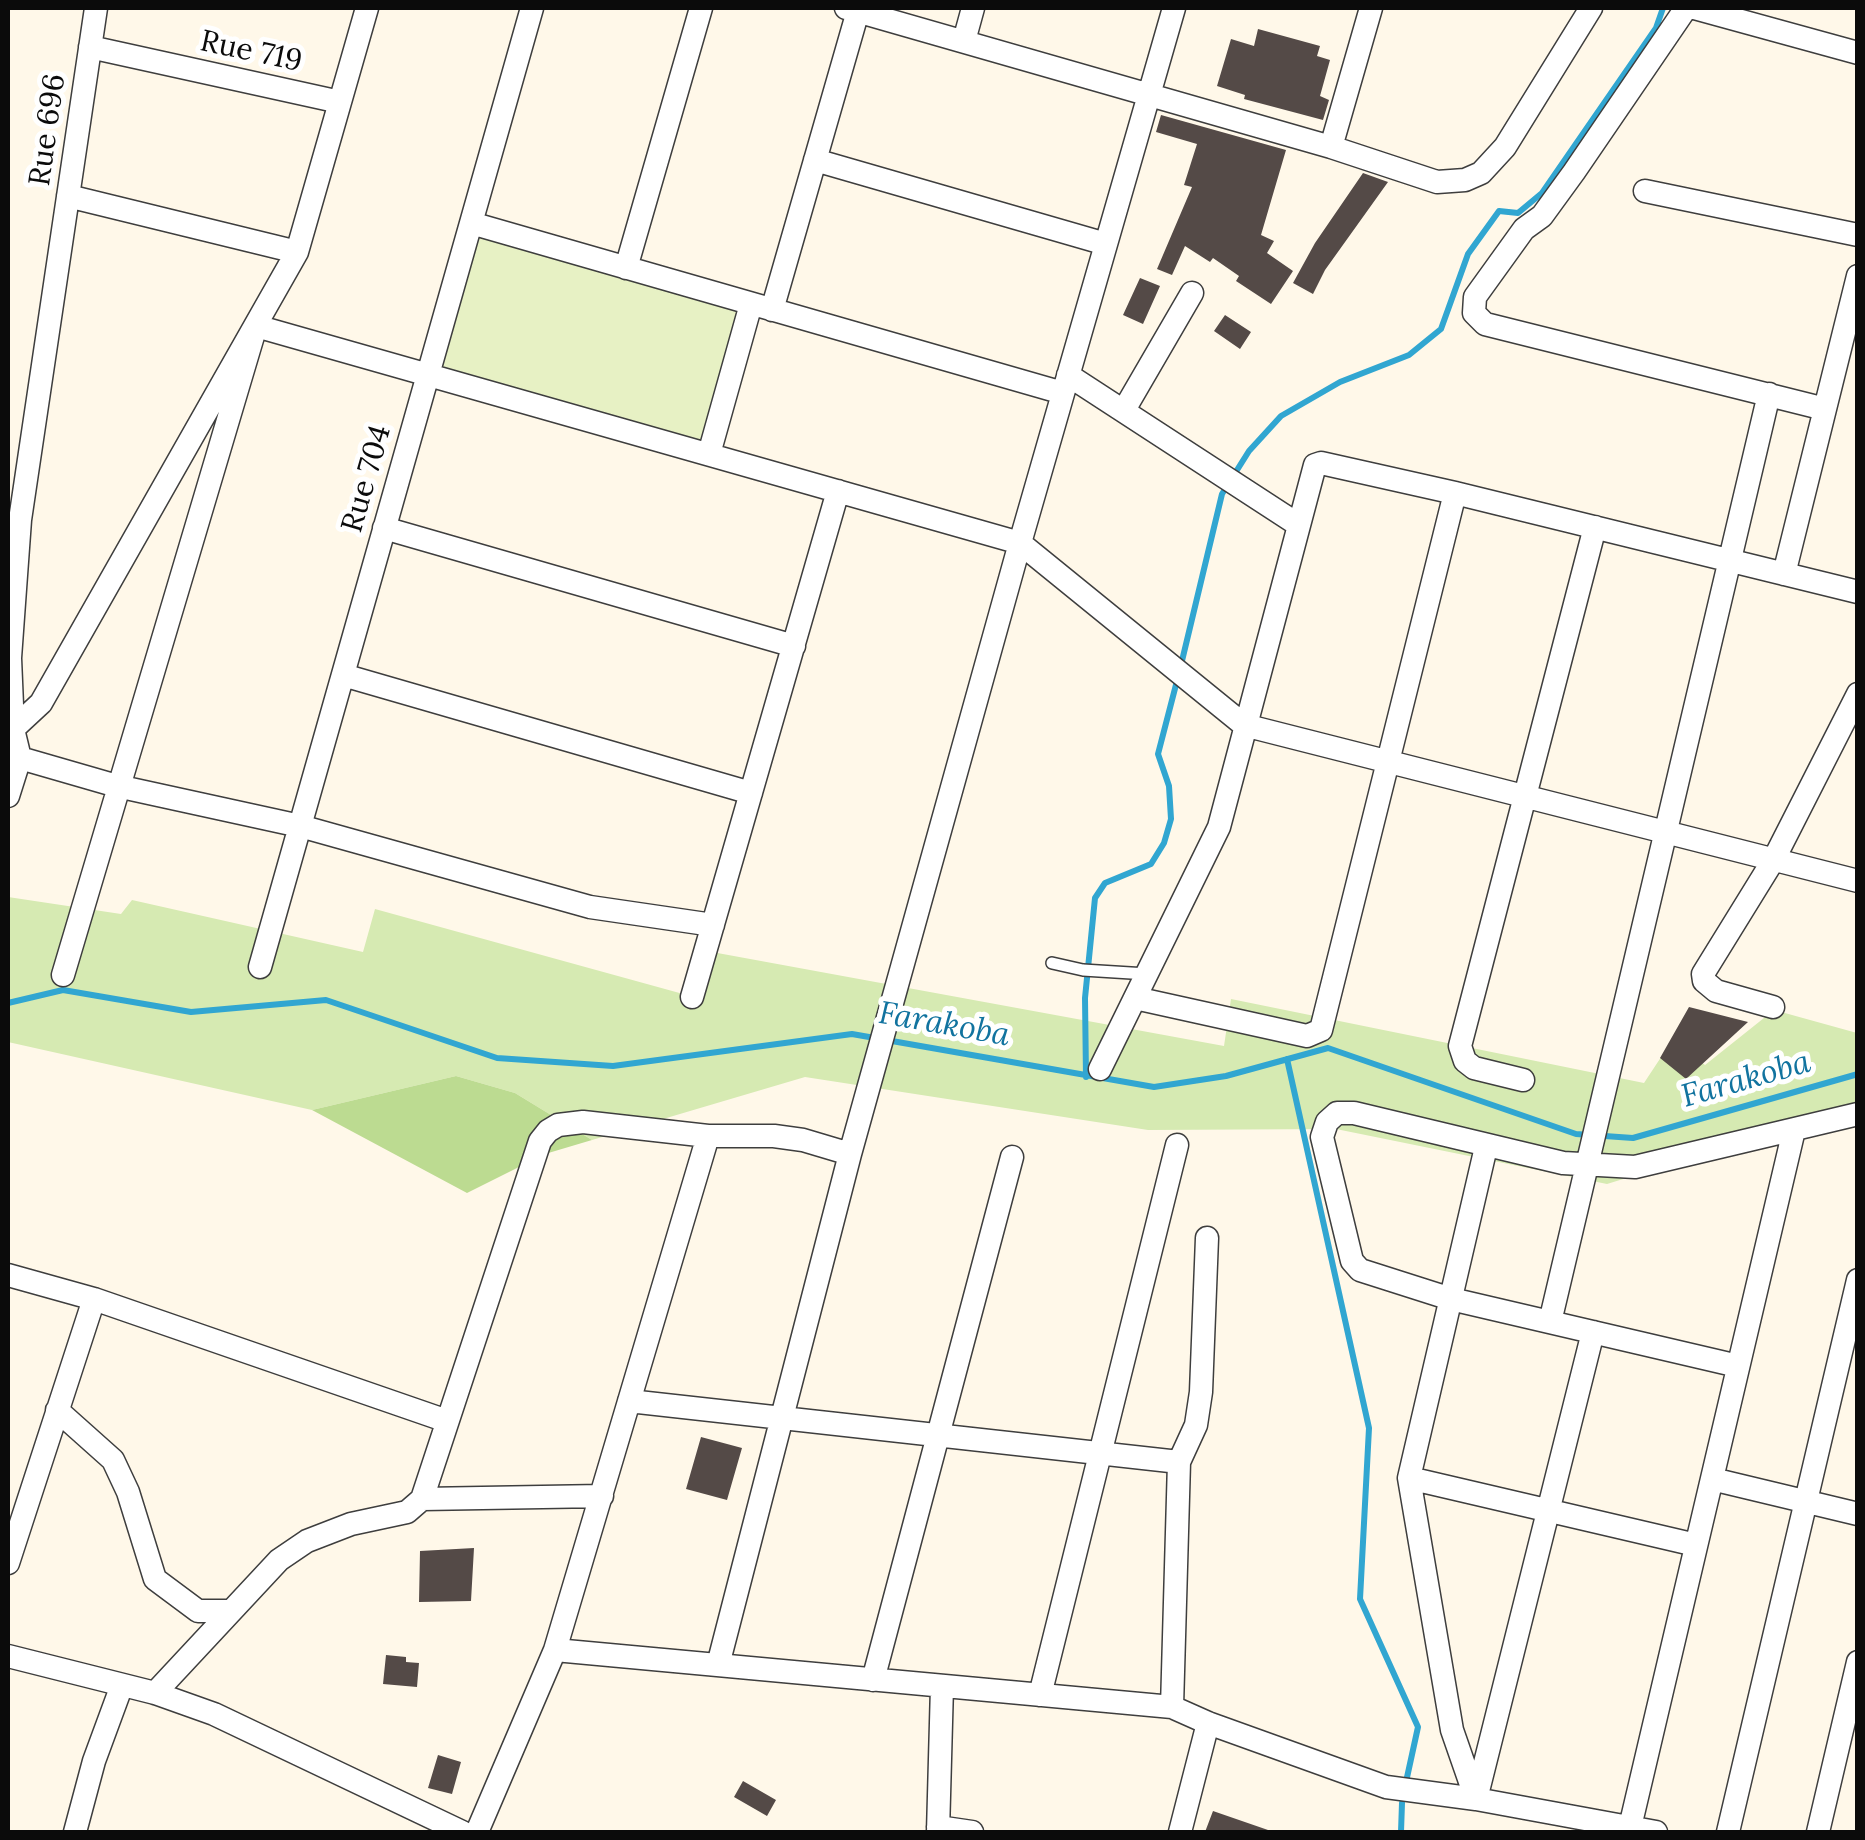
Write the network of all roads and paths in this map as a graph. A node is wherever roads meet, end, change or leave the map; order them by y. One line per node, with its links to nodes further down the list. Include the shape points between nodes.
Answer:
1 (96, 8): 12 (street, Rue 696)
2 (367, 8): 15 (street)
3 (532, 8): 20 (street, Rue 704)
4 (701, 8): 24 (street)
5 (973, 8): 11 (street)
6 (1174, 8): 14 (street)
7 (1371, 8): 16 (street)
8 (1591, 8): 16 (street, via 1506,147 1481,173 1436,182)
9 (1690, 8): 13 (street); 32 (street, via 1542,216 1524,229 1475,297 1474,313 1485,324)
10 (852, 9): 11 (street); 17 (street)
11 (964, 41): 14 (street)
12 (90, 47): 15 (street, Rue 719); 19 (street, Rue 696)
13 (1858, 52)
14 (1149, 94): 16 (street); 22 (street)
15 (340, 102): 23 (street)
16 (1331, 147)
17 (815, 160): 22 (street); 27 (street)
18 (1645, 191): 21 (street)
19 (68, 196): 23 (street); 38 (street, Rue 696)
20 (471, 223): 24 (street); 30 (street, Rue 704)
21 (1858, 234)
22 (1106, 244): 31 (street)
23 (296, 252): 29 (street)
24 (626, 268): 27 (street)
25 (1858, 276): 28 (street)
26 (1192, 293): 34 (street)
27 (761, 307): 31 (street); 35 (street)
28 (1852, 320): 33 (street)
29 (256, 326): 30 (street); 50 (street, via 41,704); 53 (street)
30 (428, 373): 35 (street); 41 (street, Rue 704)
31 (1065, 384): 34 (street); 42 (street)
32 (1769, 394): 33 (street); 43 (street)
33 (1825, 409): 44 (street)
34 (1124, 410): 39 (street)
35 (709, 454): 36 (street)
36 (838, 491): 42 (street); 46 (street)
37 (1455, 493): 39 (street, via 1321,463 1310,472); 40 (street); 52 (street)
38 (14, 519): 50 (street, Rue 696)
39 (1297, 524): 49 (street)
40 (1595, 527): 43 (street); 55 (street)
41 (384, 528): 46 (street); 47 (street, Rue 704)
42 (1020, 543): 49 (street); 76 (street)
43 (1729, 560): 44 (street); 58 (street)
44 (1784, 574): 45 (street)
45 (1858, 592)
46 (794, 646): 54 (street)
47 (343, 675): 54 (street); 57 (street, Rue 704)
48 (1858, 694): 59 (street)
49 (1244, 724): 52 (street); 64 (street, via 1219,827)
50 (13, 730): 51 (street, Rue 696)
51 (20, 758): 53 (street); 56 (street)
52 (1389, 760): 55 (street); 67 (street, via 1321,1030 1307,1036)
53 (117, 786): 57 (street); 65 (street)
54 (752, 793): 61 (street)
55 (1526, 794): 58 (street); 70 (street, via 1460,1046 1474,1068)
56 (8, 796)
57 (300, 826): 61 (street, via 590,907); 63 (street, Rue 704)
58 (1664, 830): 59 (street); 78 (street)
59 (1774, 859): 60 (street); 68 (street, via 1703,974 1716,991)
60 (1858, 880)
61 (714, 925): 66 (street)
62 (1052, 963): 64 (lane)
63 (260, 968)
64 (1147, 974): 67 (street)
65 (63, 975)
66 (692, 997)
67 (1135, 998): 69 (street)
68 (1773, 1007)
69 (1100, 1069)
70 (1522, 1080)
71 (1858, 1114): 72 (street)
72 (1794, 1130): 78 (street, via 1653,1165); 86 (street)
73 (708, 1136): 76 (street, via 774,1136); 87 (street); 90 (street, via 583,1122 548,1131)
74 (1177, 1145): 92 (street)
75 (1486, 1147): 78 (street); 83 (street); 83 (street, via 1354,1113 1336,1113 1322,1137 1352,1261 1370,1275)
76 (850, 1154): 89 (street)
77 (1012, 1157): 91 (street)
78 (1589, 1159): 84 (street)
79 (1207, 1238): 93 (street, via 1201,1392 1196,1425)
80 (8, 1275): 82 (street)
81 (1858, 1280): 98 (street)
82 (94, 1299): 88 (street); 90 (street)
83 (1451, 1299): 84 (street); 94 (street)
84 (1550, 1322): 85 (street)
85 (1593, 1332): 86 (street); 99 (street)
86 (1738, 1366): 95 (street)
87 (629, 1401): 89 (street); 96 (street)
88 (58, 1410): 102 (street); 103 (street, via 113,1460 155,1579 198,1611)
89 (782, 1419): 91 (street); 107 (street)
90 (447, 1421): 97 (street)
91 (938, 1436): 92 (street); 108 (street)
92 (1099, 1454): 93 (street); 112 (street)
93 (1179, 1462): 113 (street)
94 (1409, 1478): 99 (street); 115 (street, via 1452,1730)
95 (1712, 1479): 98 (street); 101 (street)
96 (602, 1496): 97 (street); 104 (street)
97 (422, 1499): 103 (street, via 407,1512 307,1541)
98 (1806, 1502): 100 (street); 124 (street)
99 (1548, 1510): 101 (street); 115 (street)
100 (1858, 1514)
101 (1696, 1545): 116 (street)
102 (8, 1563)
103 (228, 1611): 111 (street)
104 (555, 1650): 107 (street); 120 (street)
105 (8, 1656): 109 (street)
106 (1858, 1662): 125 (street)
107 (718, 1665): 108 (street)
108 (873, 1680): 110 (street)
109 (122, 1685): 111 (street); 118 (street)
110 (942, 1686): 112 (street); 117 (street)
111 (155, 1693): 119 (street, via 214,1714)
112 (1040, 1695): 113 (street)
113 (1172, 1707): 114 (street)
114 (1208, 1724): 115 (street, via 1386,1787); 122 (street)
115 (1476, 1799): 116 (street)
116 (1630, 1827): 123 (street)
117 (938, 1830): 121 (street)
118 (75, 1832)
119 (462, 1832)
120 (478, 1832)
121 (972, 1832)
122 (1180, 1832)
123 (1656, 1832)
124 (1728, 1832)
125 (1818, 1832)

